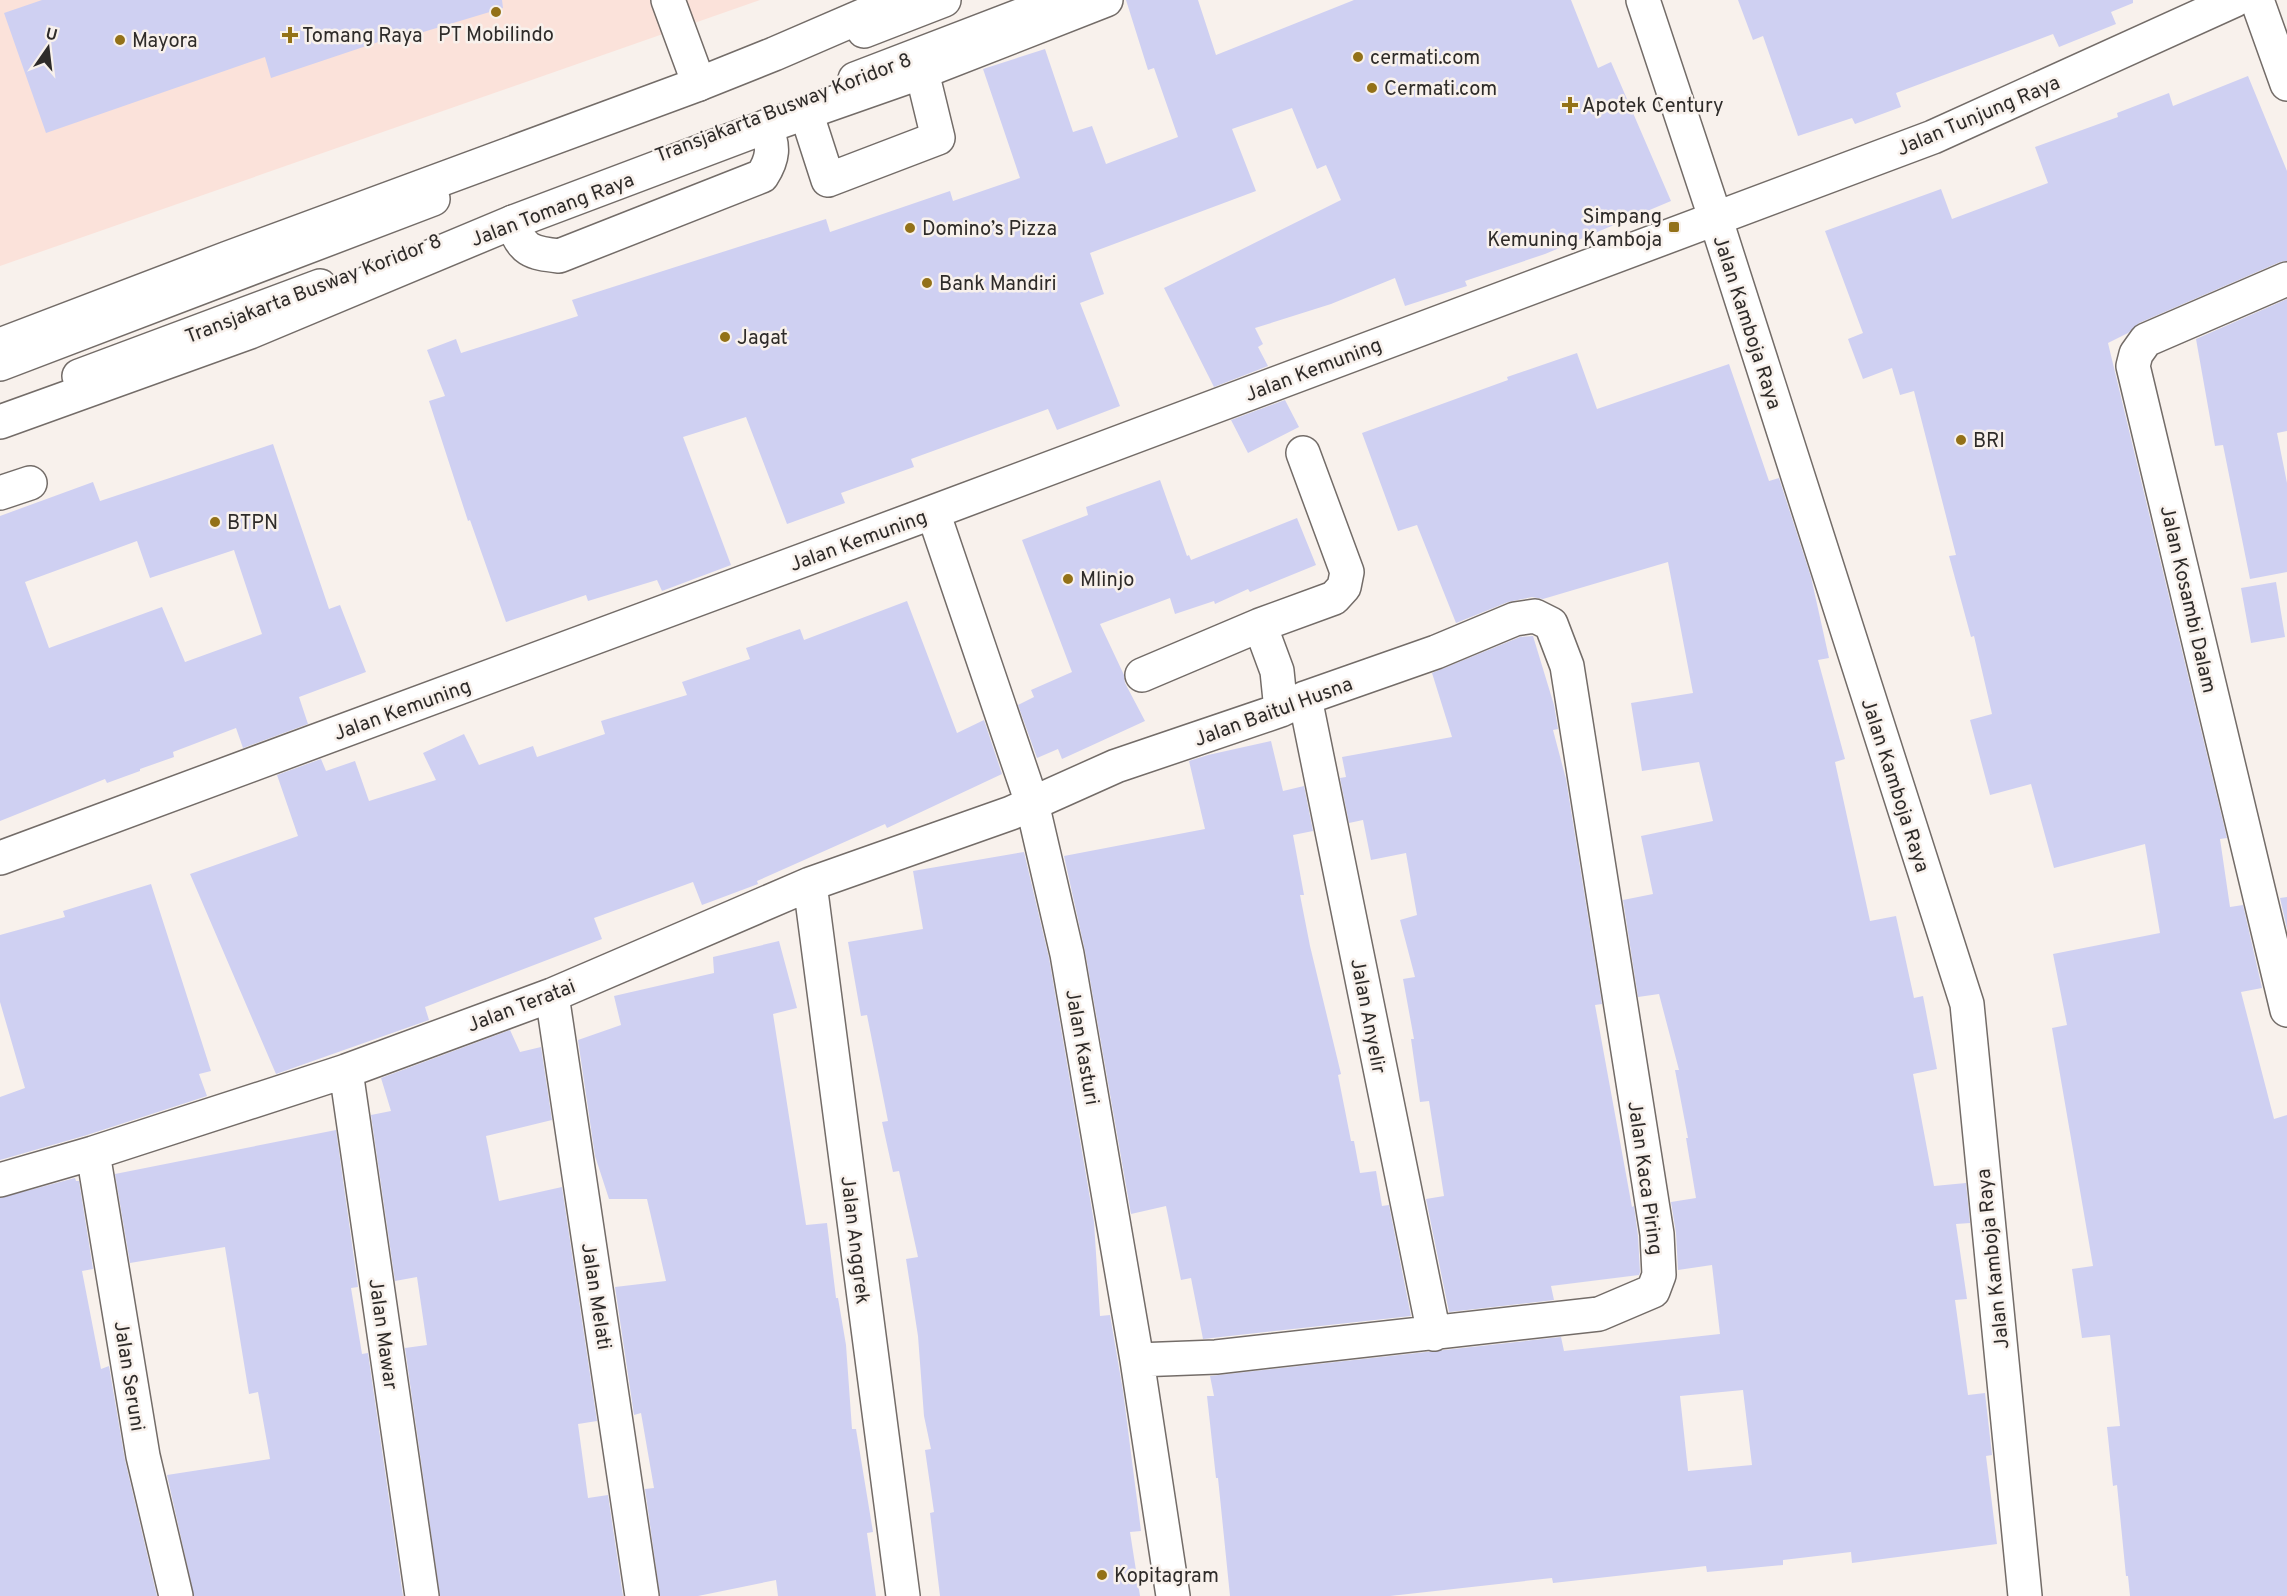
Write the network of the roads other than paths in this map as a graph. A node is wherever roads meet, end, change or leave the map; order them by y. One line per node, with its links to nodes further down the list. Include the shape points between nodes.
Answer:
1 (668, 0): 10 (street)
2 (899, 0): 10 (street)
3 (944, 0): 18 (street, Transjakarta Busway Koridor 8)
4 (1061, 0): 19 (street, Transjakarta Busway Koridor 8)
5 (1106, 0): 9 (street, Jalan Tomang Raya)
6 (1643, 0): 14 (street, Jalan Kamboja Raya)
7 (2235, 0): 14 (street, Jalan Tunjung Raya, via 1933,136)
8 (2257, 0): 11 (street)
9 (922, 72): 12 (street, Jalan Tomang Raya); 12 (street, via 938,138 828,180)
10 (699, 84): 17 (street)
11 (2287, 84)
12 (806, 112): 13 (street, Jalan Tomang Raya)
13 (765, 127): 15 (street, Jalan Tomang Raya); 15 (street, via 772,139 771,162 762,176 559,256 534,253 517,236)
14 (1716, 220): 22 (street, Jalan Kemuning, via 1645,243); 42 (street, Jalan Kamboja Raya, via 1967,1004)
15 (513, 222): 20 (street, Jalan Tomang Raya, via 250,333)
16 (2287, 279): 31 (street, Jalan Kosambi Dalam, via 2146,340 2133,366)
17 (0, 345)
18 (0, 364)
19 (0, 406)
20 (0, 422)
21 (1302, 453): 24 (street, via 1347,572 1344,587 1334,598)
22 (933, 512): 27 (street, Jalan Kasturi); 28 (street, Jalan Kemuning)
23 (1515, 619): 26 (street, Jalan Baitul Husna); 35 (street, Jalan Kaca Piring, via 1535,616 1551,624 1568,666 1657,1234 1659,1275 1653,1291 1599,1314)
24 (1260, 625): 25 (street); 26 (street, Jalan Anyelir)
25 (1142, 675)
26 (1293, 704): 27 (street, Jalan Baitul Husna, via 1116,766); 35 (street, Jalan Anyelir)
27 (1032, 803): 29 (street, Jalan Teratai); 36 (street, Jalan Kasturi, via 1067,954)
28 (0, 858)
29 (810, 885): 30 (street, Jalan Teratai); 40 (street, Jalan Anggrek)
30 (552, 995): 32 (street, Jalan Teratai); 39 (street, Jalan Melati)
31 (2287, 1010)
32 (346, 1071): 33 (street, Jalan Teratai); 38 (street, Jalan Mawar)
33 (93, 1153): 34 (street, Jalan Teratai); 37 (street, Jalan Seruni, via 143,1456)
34 (0, 1180)
35 (1434, 1334): 36 (street, Jalan Kaca Piring, via 1216,1357)
36 (1137, 1360): 41 (street, Jalan Kasturi)
37 (177, 1596)
38 (422, 1596)
39 (642, 1596)
40 (903, 1596)
41 (1173, 1596)
42 (2025, 1596)

